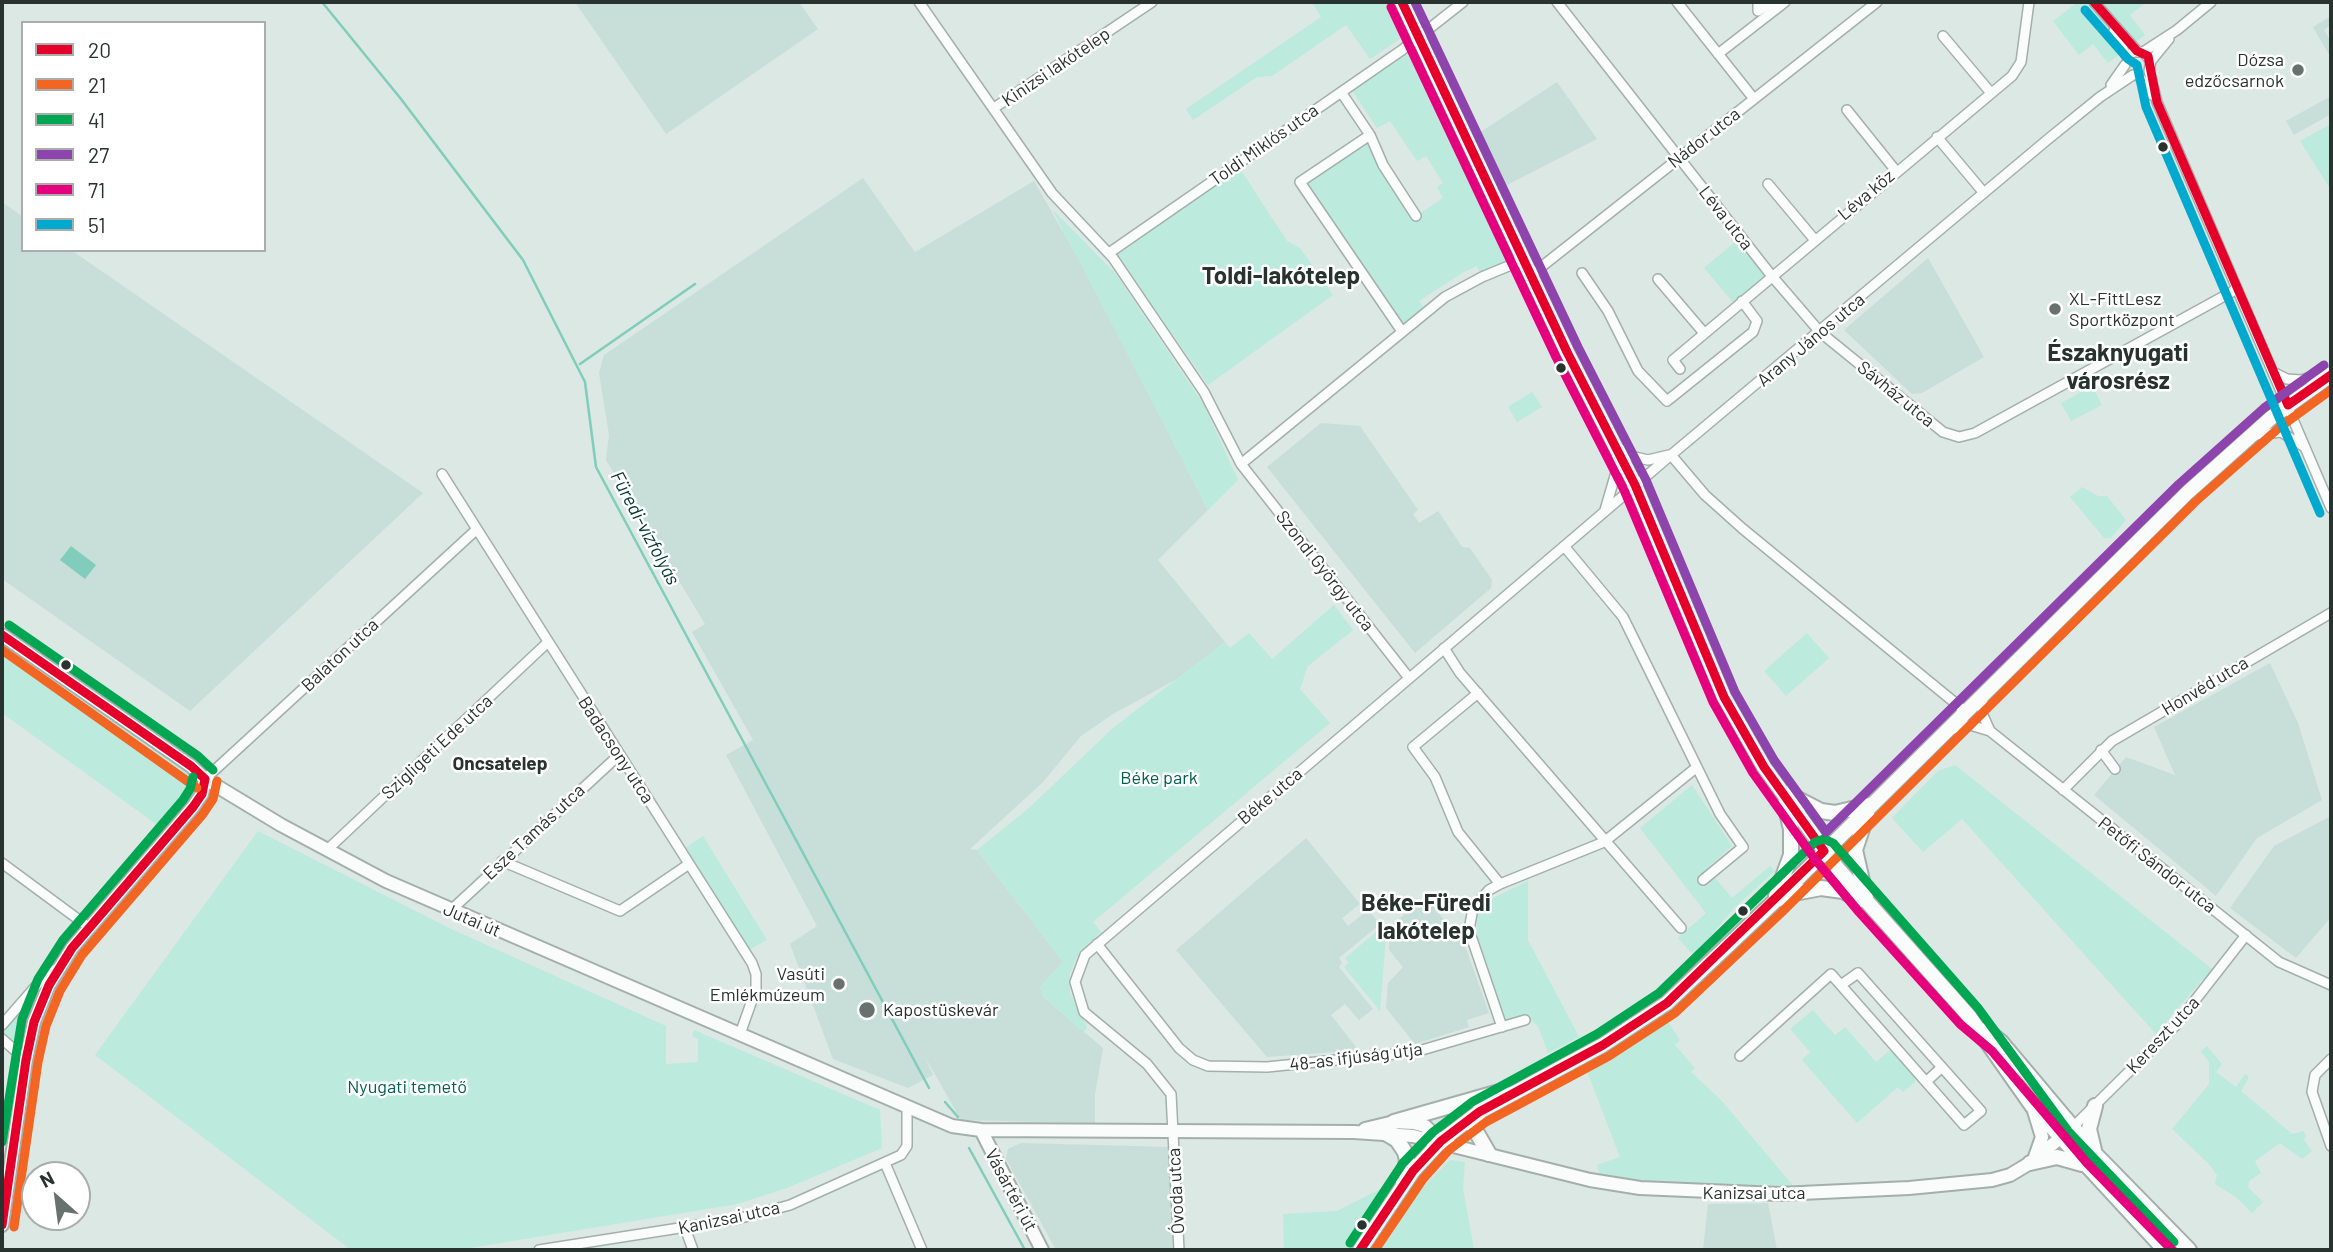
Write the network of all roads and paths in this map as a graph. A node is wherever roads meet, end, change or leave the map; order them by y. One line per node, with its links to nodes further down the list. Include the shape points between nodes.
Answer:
1 (919, 2): 28 (street, Kinizsi lakótelep)
2 (1152, 2): 28 (street, Kinizsi lakótelep)
3 (1402, 2): 17 (main road)
4 (1463, 2): 17 (street, Toldi Miklós utca)
5 (1558, 2): 32 (street, Léva utca)
6 (1677, 2): 19 (street)
7 (1771, 2): 13 (street)
8 (1785, 2): 13 (street)
9 (1877, 2): 26 (street, Nádor utca)
10 (2029, 2): 24 (street, Léva köz, via 2021,62)
11 (2094, 2): 14 (street)
12 (2211, 2): 15 (street)
13 (1760, 13): 19 (street)
14 (2109, 22): 18 (street); 20 (street)
15 (2177, 30): 18 (street); 21 (street)
16 (1943, 36): 24 (street)
17 (1420, 37): 23 (street, Toldi Miklós utca); 39 (main road)
18 (2140, 51): 20 (street); 21 (street)
19 (1718, 54): 26 (street)
20 (2126, 61): 22 (street); 25 (street, Arany János utca)
21 (2150, 66): 22 (street, Arany János utca); 27 (street)
22 (2136, 76): 25 (street, Arany János utca); 27 (street)
23 (1341, 92): 30 (street); 38 (street, Toldi Miklós utca)
24 (1991, 93): 31 (street, Léva köz)
25 (2100, 97): 35 (street, Arany János utca)
26 (1754, 99): 32 (street, Nádor utca)
27 (2158, 102): 44 (street)
28 (994, 108): 38 (street, Kinizsi lakótelep, via 1063,208)
29 (1847, 110): 33 (street)
30 (1370, 135): 36 (street, via 1383,165); 46 (street, via 1300,182)
31 (1937, 137): 33 (street, Léva köz); 35 (street)
32 (1679, 158): 41 (street, Nádor utca); 42 (street, Léva utca)
33 (1896, 171): 37 (street, Léva köz)
34 (1769, 184): 37 (street)
35 (1984, 193): 47 (street, Arany János utca)
36 (1416, 216)
37 (1814, 239): 42 (street, Léva köz)
38 (1109, 253): 57 (street, Szondi György utca, via 1204,392)
39 (1523, 260): 41 (main road); 46 (street, via 1466,284)
40 (1582, 273): 45 (street, via 1608,311 1638,371 1667,401 1753,332 1757,321)
41 (1531, 275): 54 (main road)
42 (1771, 275): 45 (street, Léva köz); 47 (street, Léva utca)
43 (1658, 279): 48 (street)
44 (2237, 289): 47 (street, Sávház utca, via 1975,433 1959,437 1943,432); 50 (street)
45 (1742, 301): 48 (street, Léva köz)
46 (1401, 330): 57 (street)
47 (1820, 332): 56 (street, Arany János utca)
48 (1704, 333): 49 (street, Léva köz, via 1673,360)
49 (1680, 369)
50 (2273, 372): 51 (street, via 2301,380); 52 (street)
51 (2331, 373): 52 (main road)
52 (2288, 405): 53 (main road); 55 (street)
53 (2245, 439): 55 (street, via 2266,431 2281,432); 69 (main road)
54 (1616, 447): 56 (street, via 1648,460); 59 (main road); 61 (street, via 1617,469)
55 (2307, 450): 60 (street)
56 (1671, 455): 59 (street, Arany János utca); 71 (street, via 1705,495 1743,529)
57 (1241, 464): 68 (street, Szondi György utca)
58 (442, 474): 62 (street, Badacsony utca)
59 (1635, 485): 61 (street, Béke utca); 79 (main road, via 1724,697)
60 (2331, 508)
61 (1605, 511): 63 (street, Béke utca)
62 (475, 530): 66 (street, Badacsony utca); 78 (street, Balaton utca)
63 (1564, 546): 67 (street, Béke utca); 76 (street, via 1623,617)
64 (2331, 613): 74 (street, Honvéd utca)
65 (2, 635): 78 (street, Jutai út)
66 (547, 643): 75 (street, Badacsony utca); 83 (street, Szigligeti Ede utca)
67 (1444, 649): 68 (street, Béke utca); 70 (street)
68 (1409, 678): 96 (street, Béke utca)
69 (1987, 688): 71 (main road); 72 (street, via 1982,713)
70 (1478, 693): 82 (street); 89 (street, via 1413,747 1435,777 1458,832)
71 (1965, 711): 73 (main road)
72 (1990, 731): 73 (street, via 1970,725); 80 (street, Petőfi Sándor utca)
73 (1945, 732): 81 (main road)
74 (2101, 750): 77 (street); 80 (street, Honvéd utca)
75 (619, 755): 85 (street, Esze Tamás utca); 87 (street, Badacsony utca)
76 (1697, 767): 82 (street); 88 (street, via 1743,847)
77 (2115, 769)
78 (205, 779): 83 (street, Jutai út); 93 (street, via 193,807)
79 (1780, 790): 81 (main road, via 1821,811 1851,811); 84 (main road); 90 (main road, via 1791,830 1791,855)
80 (2063, 790): 95 (street, Petőfi Sándor utca)
81 (1873, 803): 84 (main road); 91 (main road, via 1855,850)
82 (1604, 842): 89 (street); 94 (street)
83 (327, 850): 92 (street, Jutai út)
84 (1824, 851): 90 (main road); 91 (main road)
85 (502, 861): 87 (street, via 620,912); 92 (street, Esze Tamás utca)
86 (2, 863): 93 (street)
87 (689, 864): 104 (street, Badacsony utca, via 757,974)
88 (1703, 880)
89 (1500, 884): 103 (street, via 1473,908 1469,930)
90 (1773, 903): 91 (main road, via 1789,894 1821,888 1843,891); 110 (main road, via 1667,1003)
91 (1868, 904): 100 (main road)
92 (450, 911): 104 (street, Jutai út)
93 (90, 928): 97 (street)
94 (1681, 929)
95 (2246, 935): 99 (street, Petőfi Sándor utca, via 2279,962); 112 (street, Kereszt utca, via 2175,1026)
96 (1097, 944): 103 (street, 48-as ifjúság útja, via 1179,1048 1208,1066 1268,1067 1415,1052); 119 (street, Béke utca, via 1079,967 1075,982 1078,998 1096,1025 1147,1064 1167,1086 1174,1104)
97 (59, 967): 102 (street, via 43,978); 108 (street, via 41,1003)
98 (1841, 985): 106 (street, via 1831,974); 109 (street, via 1858,973); 111 (street)
99 (2331, 985)
100 (1969, 1016): 114 (main road); 117 (main road, via 2001,1042)
101 (1525, 1020): 103 (street, 48-as ifjúság útja)
102 (2, 1025)
103 (1502, 1027)
104 (740, 1034): 113 (street, Jutai út)
105 (2, 1040): 108 (street)
106 (1740, 1056)
107 (2331, 1059): 122 (street, via 2315,1075 2312,1092)
108 (26, 1060): 129 (street)
109 (1942, 1067): 111 (street); 111 (street, via 1981,1111 1964,1125)
110 (1547, 1075): 115 (main road); 116 (main road)
111 (1926, 1082)
112 (2095, 1106): 117 (street, Kereszt utca); 124 (main road, via 2089,1129)
113 (907, 1107): 118 (street, Jutai út, via 952,1126); 125 (street, Kanizsai utca, via 907,1146)
114 (2033, 1107): 120 (main road); 126 (street, via 2042,1137)
115 (1479, 1112): 121 (main road); 123 (main road, via 1474,1128)
116 (1390, 1128): 119 (street, Kanizsai utca); 121 (street, Kanizsai utca, via 1425,1126); 128 (main road, via 1407,1160)
117 (2072, 1128): 120 (street, Kereszt utca); 124 (main road)
118 (981, 1130): 119 (street, Kanizsai utca); 134 (street, Vásártéri út)
119 (1173, 1132): 135 (street, Óvoda utca)
120 (2059, 1139): 126 (street, Kanizsai utca); 127 (main road)
121 (1441, 1141): 123 (street, Kanizsai utca); 128 (main road)
122 (2331, 1146)
123 (1489, 1154): 126 (street, Kanizsai utca, via 1617,1185 1719,1193 1802,1193 1992,1180)
124 (2096, 1154): 138 (main road)
125 (885, 1163): 130 (street, Kanizsai utca, via 777,1209); 133 (street)
126 (2030, 1163): 127 (main road, via 2057,1157)
127 (2083, 1165): 137 (main road)
128 (1400, 1189): 136 (main road)
129 (2, 1225)
130 (685, 1228): 131 (street, Kanizsai utca); 132 (street)
131 (539, 1250)
132 (693, 1250)
133 (922, 1250)
134 (1042, 1250)
135 (1179, 1250)
136 (1360, 1250)
137 (2165, 1250)
138 (2189, 1250)

